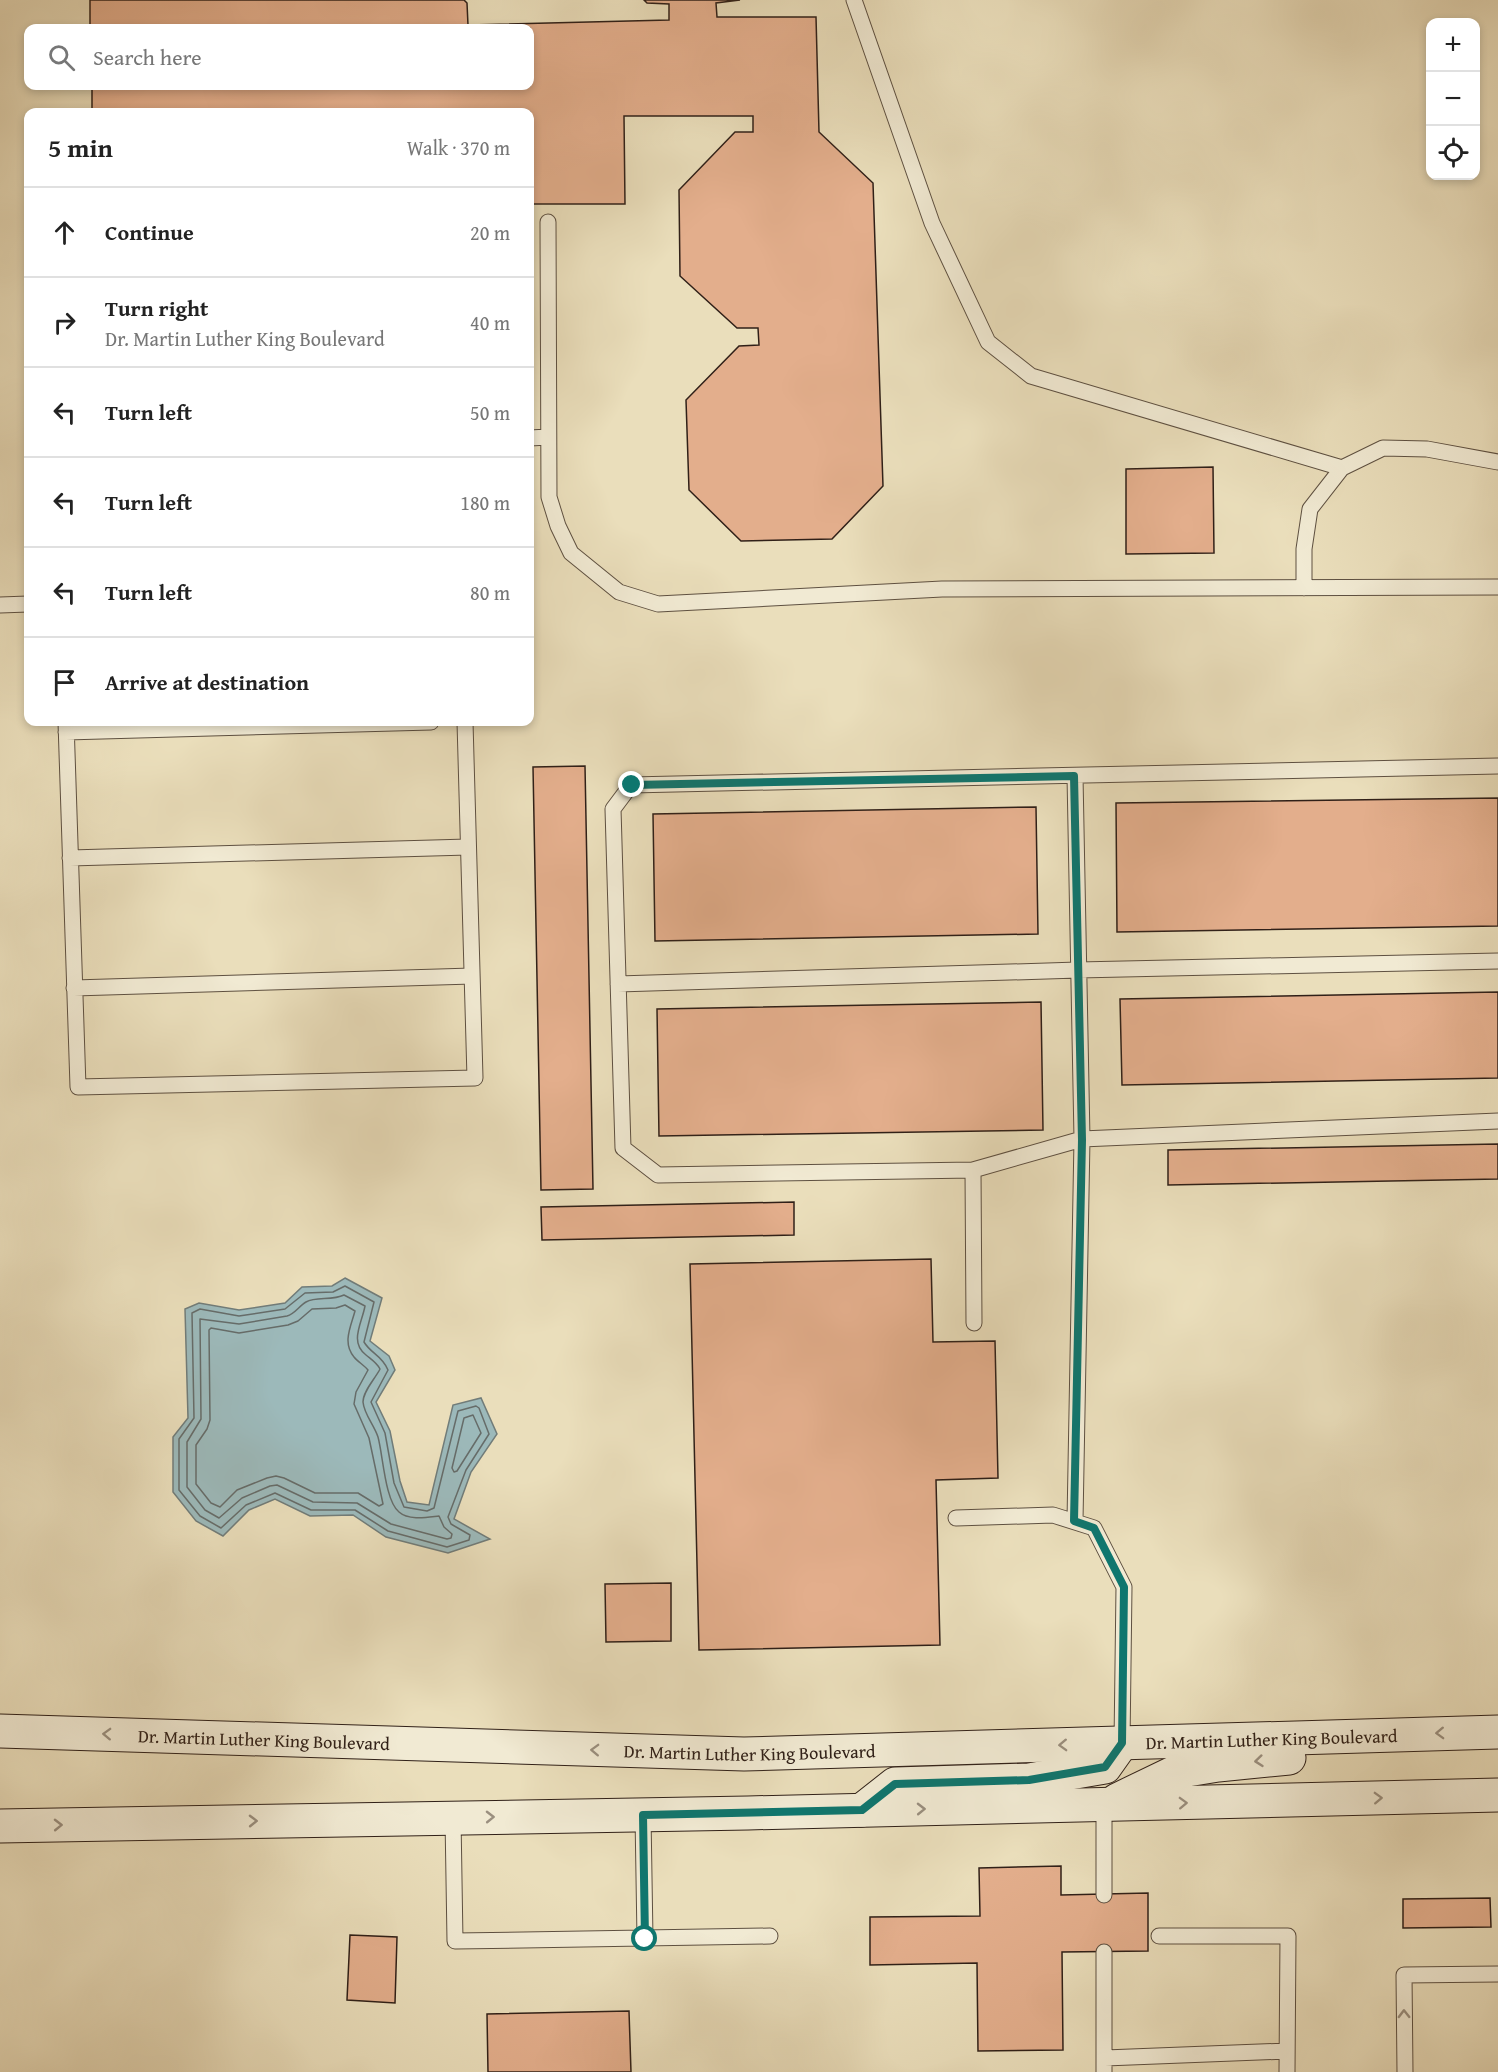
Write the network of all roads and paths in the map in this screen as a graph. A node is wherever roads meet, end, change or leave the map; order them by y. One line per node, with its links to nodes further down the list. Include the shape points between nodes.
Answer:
1 (854, 0): 6 (lane, via 932,223 988,342 1031,376)
2 (548, 222): 3 (lane)
3 (548, 437): 4 (lane); 8 (lane, via 549,497 571,553 619,592 658,604 942,589)
4 (534, 438)
5 (1498, 462): 6 (lane, via 1427,449 1383,448)
6 (1342, 468): 8 (lane, via 1310,509)
7 (1498, 587): 8 (lane)
8 (1304, 588)
9 (24, 604): 10 (lane)
10 (0, 605)
11 (139, 726): 13 (lane)
12 (465, 726): 16 (lane)
13 (66, 727): 17 (lane)
14 (1498, 766): 15 (lane)
15 (1074, 776): 19 (lane); 21 (lane, via 632,785 613,809)
16 (468, 847): 17 (lane); 20 (lane)
17 (70, 858): 22 (lane)
18 (1498, 961): 19 (lane)
19 (1078, 970): 21 (lane); 24 (lane)
20 (472, 976): 22 (lane); 22 (lane, via 475,1078 78,1087)
21 (618, 984): 25 (lane, via 623,1148 657,1175)
22 (74, 988)
23 (1498, 1121): 24 (lane)
24 (1082, 1140): 25 (lane); 28 (lane)
25 (973, 1170): 26 (lane)
26 (974, 1323)
27 (956, 1518): 28 (lane, via 1053,1515)
28 (1074, 1521): 32 (lane, via 1094,1528 1124,1587)
29 (0, 1731): 32 (main road, Dr. Martin Luther King Boulevard, one-way to 29, via 744,1754)
30 (1498, 1732): 31 (main road, Dr. Martin Luther King Boulevard, one-way to 31)
31 (1332, 1737): 32 (main road, Dr. Martin Luther King Boulevard); 34 (main road, one-way to 34, via 1305,1756 1175,1772)
32 (1122, 1743): 35 (main road, via 1105,1767 1029,1780 895,1784)
33 (1498, 1795): 34 (main road, one-way to 33)
34 (1104, 1805): 35 (main road, one-way to 34); 39 (lane)
35 (862, 1810): 36 (main road)
36 (643, 1815): 37 (main road, one-way to 36); 42 (lane)
37 (453, 1818): 38 (main road, one-way to 37); 42 (lane, via 454,1941)
38 (0, 1826)
39 (1104, 1895)
40 (770, 1936): 42 (lane)
41 (1159, 1936): 45 (lane, via 1288,1936)
42 (645, 1939)
43 (1104, 1952): 46 (lane)
44 (1498, 1974): 48 (lane, one-way to 44, via 1404,1975)
45 (1287, 2051): 46 (lane); 47 (lane)
46 (1105, 2065)
47 (1287, 2072)
48 (1405, 2072)

